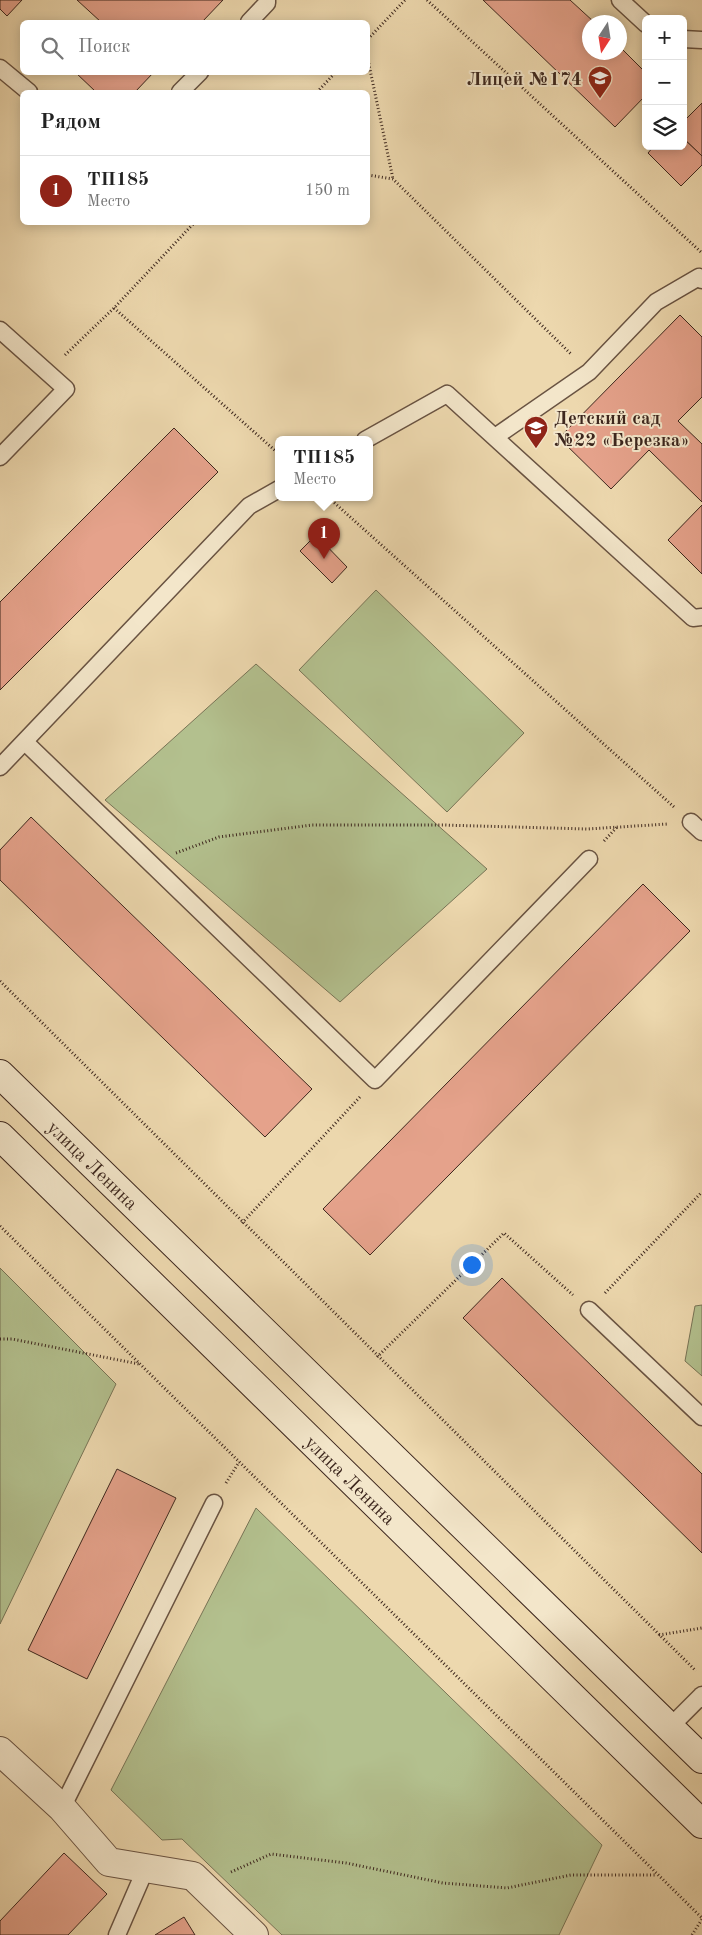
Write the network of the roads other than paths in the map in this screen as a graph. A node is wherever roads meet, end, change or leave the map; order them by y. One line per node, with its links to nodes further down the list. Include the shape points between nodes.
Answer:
1 (267, 0): 3 (lane)
2 (620, 0): 4 (lane)
3 (251, 20)
4 (642, 20)
5 (687, 40): 6 (lane)
6 (702, 40)
7 (0, 68): 9 (lane)
8 (197, 75): 10 (lane)
9 (27, 90)
10 (182, 90)
11 (702, 280): 14 (lane, via 699,277 656,302 590,372)
12 (0, 330): 15 (lane, via 66,389)
13 (372, 436): 14 (lane, via 446,394)
14 (495, 437): 17 (lane, via 692,618)
15 (0, 457)
16 (275, 491): 18 (lane, via 250,506)
17 (702, 617)
18 (25, 742): 19 (lane); 20 (lane, via 375,1080)
19 (0, 767)
20 (589, 858)
21 (0, 1074): 27 (main road, улица Ленина)
22 (0, 1136): 31 (main road, улица Ленина)
23 (589, 1310): 24 (lane)
24 (702, 1417)
25 (214, 1502): 30 (lane)
26 (702, 1695): 27 (lane)
27 (670, 1727): 29 (main road, улица Ленина)
28 (0, 1751): 30 (main road)
29 (702, 1759)
30 (62, 1808): 32 (main road, via 109,1862)
31 (702, 1824)
32 (146, 1868): 33 (lane); 34 (main road, via 193,1876)
33 (117, 1935)
34 (254, 1935)

